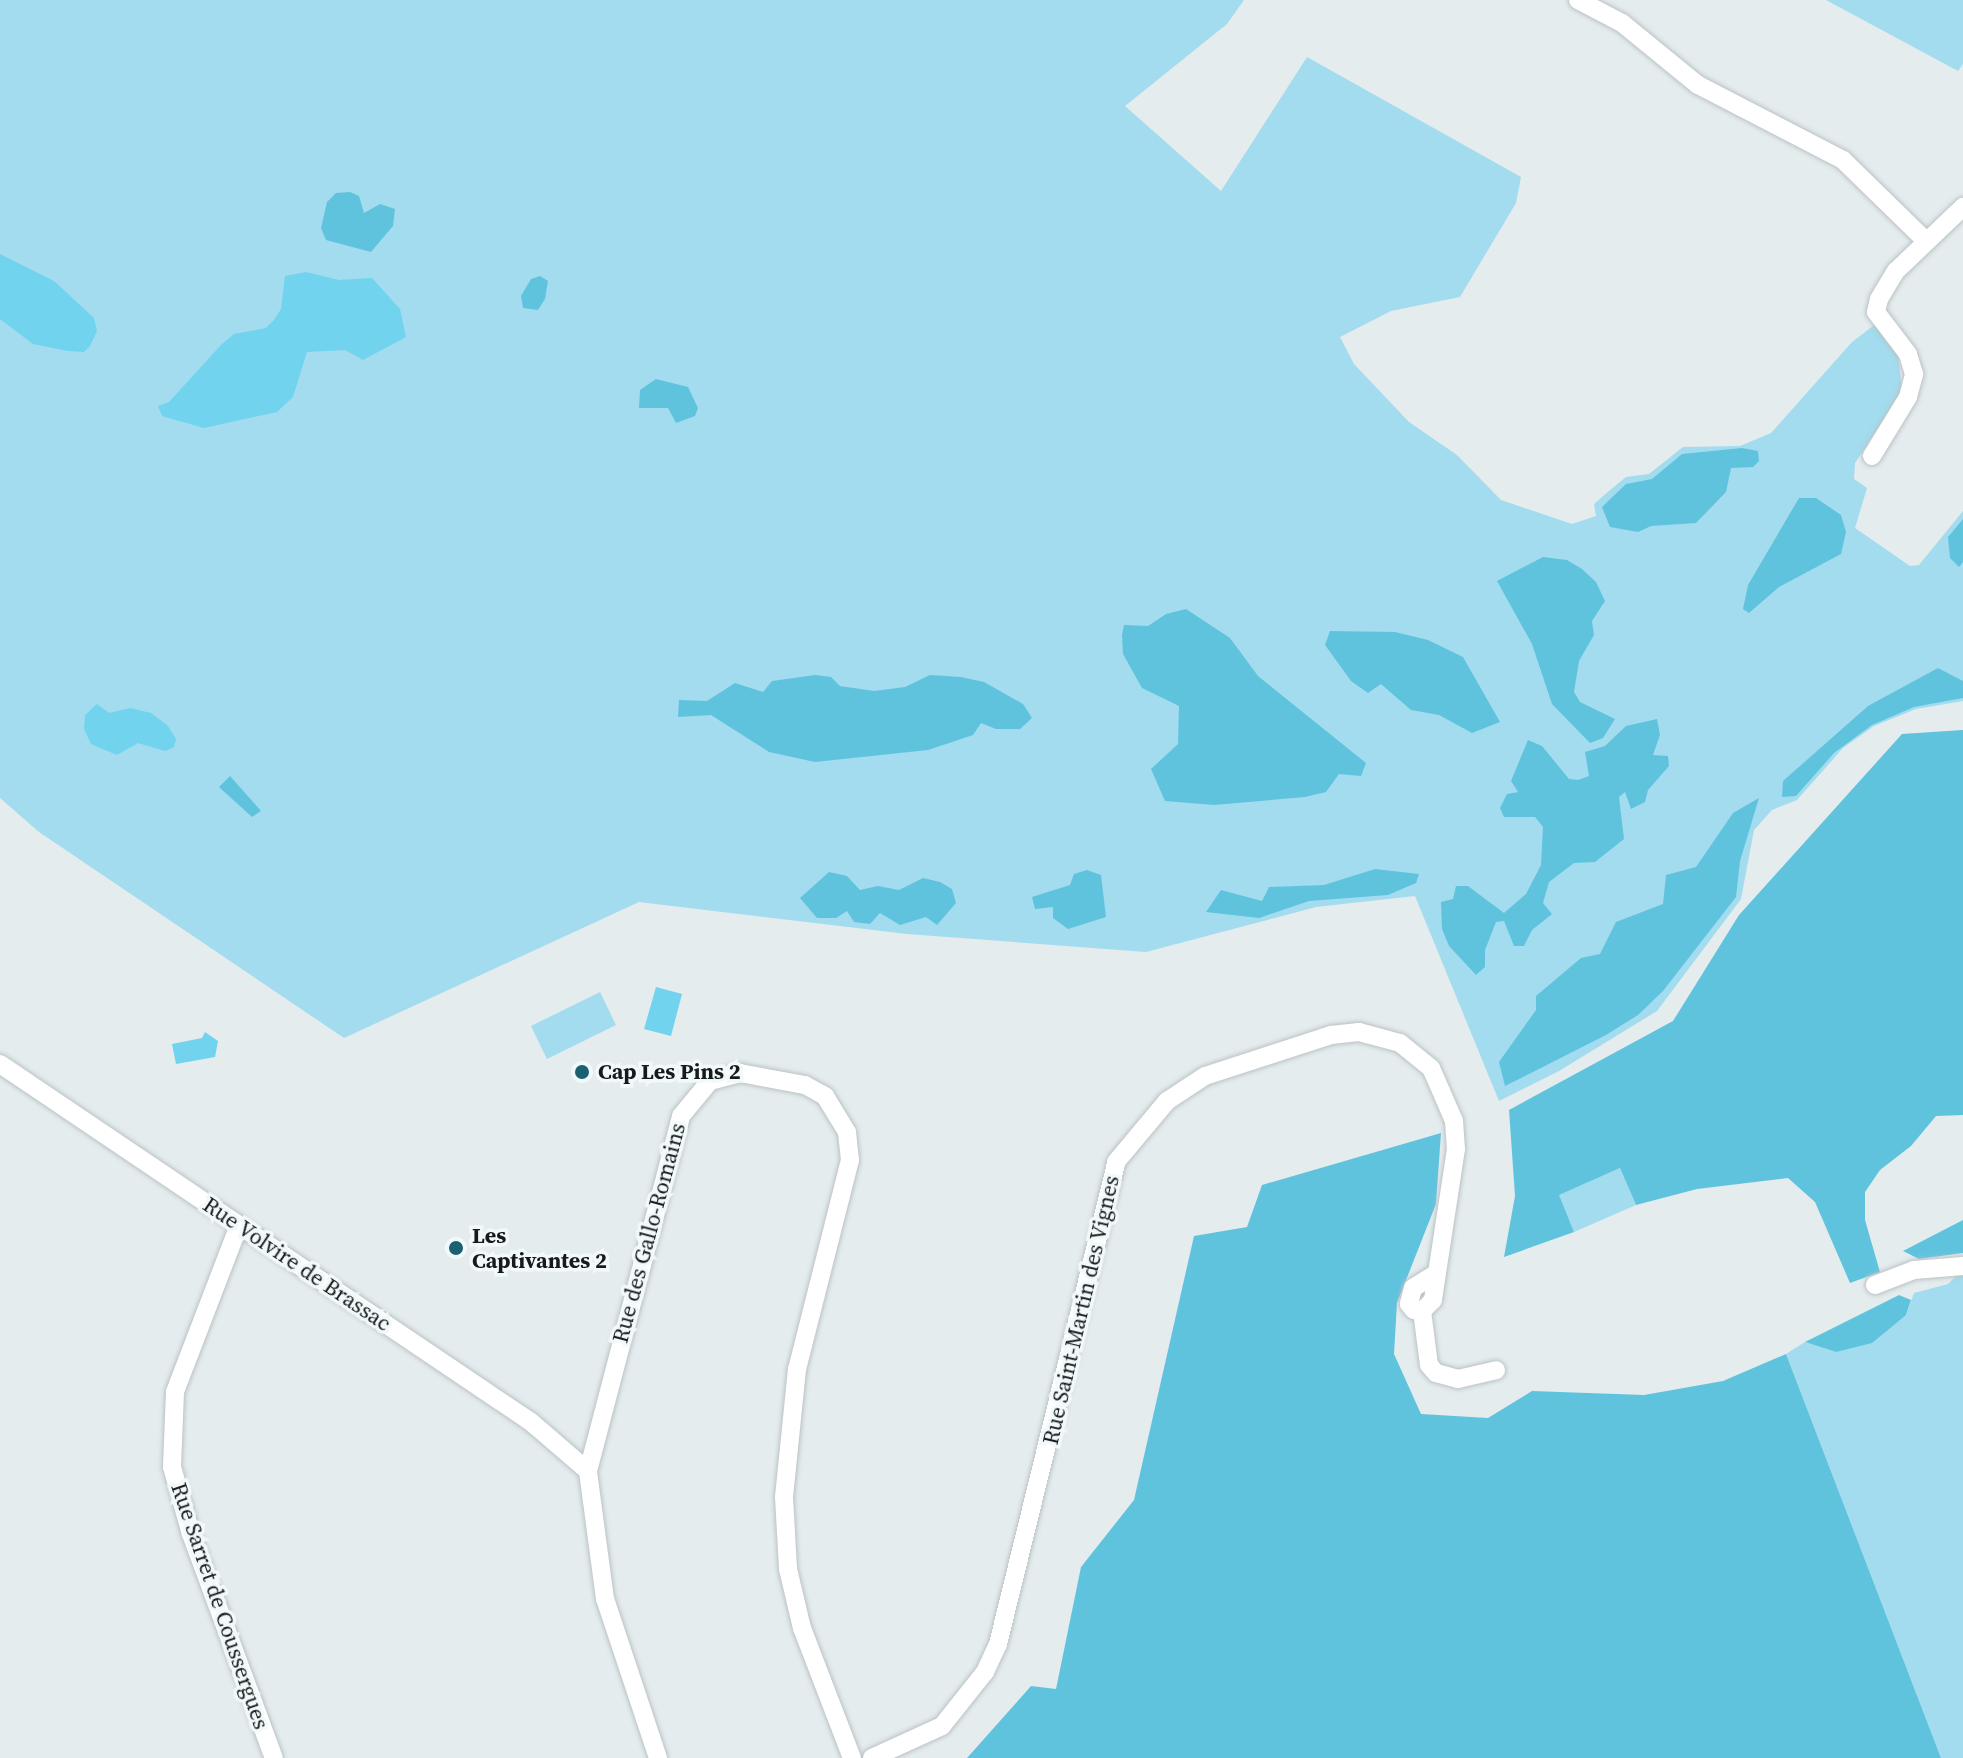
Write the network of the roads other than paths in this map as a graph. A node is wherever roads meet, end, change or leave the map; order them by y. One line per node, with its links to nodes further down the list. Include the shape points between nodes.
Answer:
1 (1578, 0): 3 (street, via 1622,23 1698,85 1843,160)
2 (1963, 207): 3 (street)
3 (1925, 240): 4 (street, via 1879,299 1876,312 1908,354 1914,374 1908,397)
4 (1872, 456)
5 (0, 1064): 6 (street, Rue Volvire de Brassac)
6 (239, 1225): 10 (street, Rue Volvire de Brassac, via 531,1422); 11 (street, Rue Sarret de Coussergues, via 175,1392 172,1467 191,1534)
7 (1963, 1266): 8 (street, via 1914,1270)
8 (1875, 1285)
9 (1496, 1370): 14 (street, Rue Saint-Martin des Vignes, via 1458,1379 1436,1373 1429,1365 1422,1311 1414,1310 1408,1296 1434,1275 1456,1149 1445,1093 1421,1059 1388,1037 1331,1035 1215,1073 1176,1093 1144,1122 1116,1162 998,1644 985,1672 942,1726)
10 (588, 1471): 12 (street, Rue des Gallo-Romains, via 605,1599); 13 (street, Rue des Gallo-Romains, via 685,1105 710,1081 740,1073 805,1085 825,1096 847,1132 850,1160 803,1338 784,1497 788,1569 802,1628)
11 (274, 1758)
12 (658, 1758)
13 (852, 1758)
14 (872, 1758)

